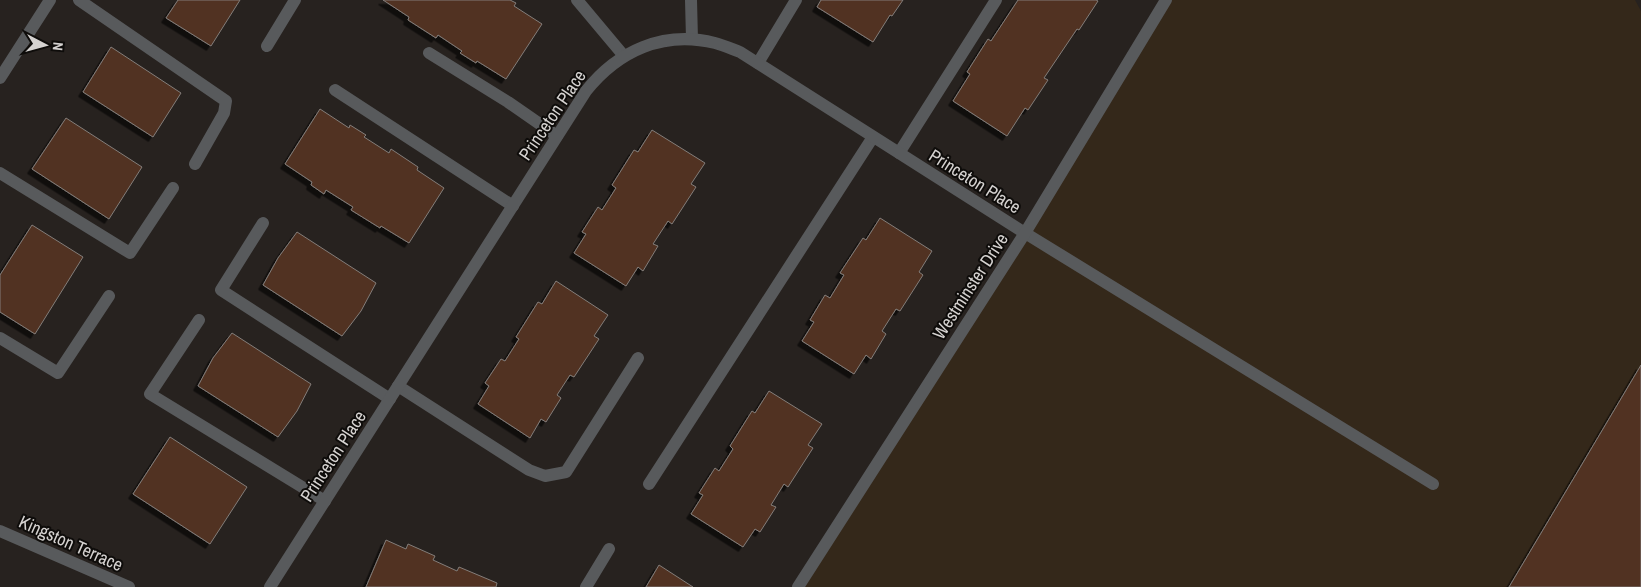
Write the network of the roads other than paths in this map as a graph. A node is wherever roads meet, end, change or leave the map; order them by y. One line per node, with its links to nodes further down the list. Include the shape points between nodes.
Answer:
1 (79, 0): 19 (street, via 226,100 224,113)
2 (295, 0): 10 (street)
3 (577, 0): 12 (street)
4 (691, 0): 9 (street)
5 (796, 0): 13 (street)
6 (996, 0): 18 (street)
7 (1166, 0): 24 (street, Westminster Drive)
8 (48, 1): 14 (street)
9 (692, 39): 12 (street, Princeton Place, via 667,40); 13 (street, Princeton Place, via 716,43)
10 (267, 46)
11 (429, 53): 16 (street)
12 (624, 56): 16 (street, Princeton Place, via 598,76)
13 (758, 63): 17 (street, Princeton Place)
14 (0, 78)
15 (335, 90): 22 (street)
16 (557, 136): 22 (street, Princeton Place)
17 (873, 137): 18 (street, Princeton Place); 31 (street)
18 (900, 154): 24 (street, Princeton Place)
19 (195, 164)
20 (0, 173): 21 (street, via 130,253)
21 (174, 188)
22 (513, 206): 29 (street, Princeton Place)
23 (262, 223): 30 (street, via 221,290)
24 (1024, 233): 32 (street, Princeton Place); 39 (street, Westminster Drive)
25 (109, 296): 27 (street, via 58,373)
26 (199, 320): 33 (street, via 150,394)
27 (0, 338)
28 (638, 358): 29 (street, via 566,472 545,476 529,470)
29 (398, 386): 30 (street, Princeton Place)
30 (390, 399): 33 (street, Princeton Place)
31 (649, 484)
32 (1432, 484)
33 (325, 500): 37 (street, Princeton Place)
34 (0, 530): 36 (street, Kingston Terrace)
35 (609, 549): 38 (street)
36 (129, 587)
37 (270, 587)
38 (586, 587)
39 (798, 587)

